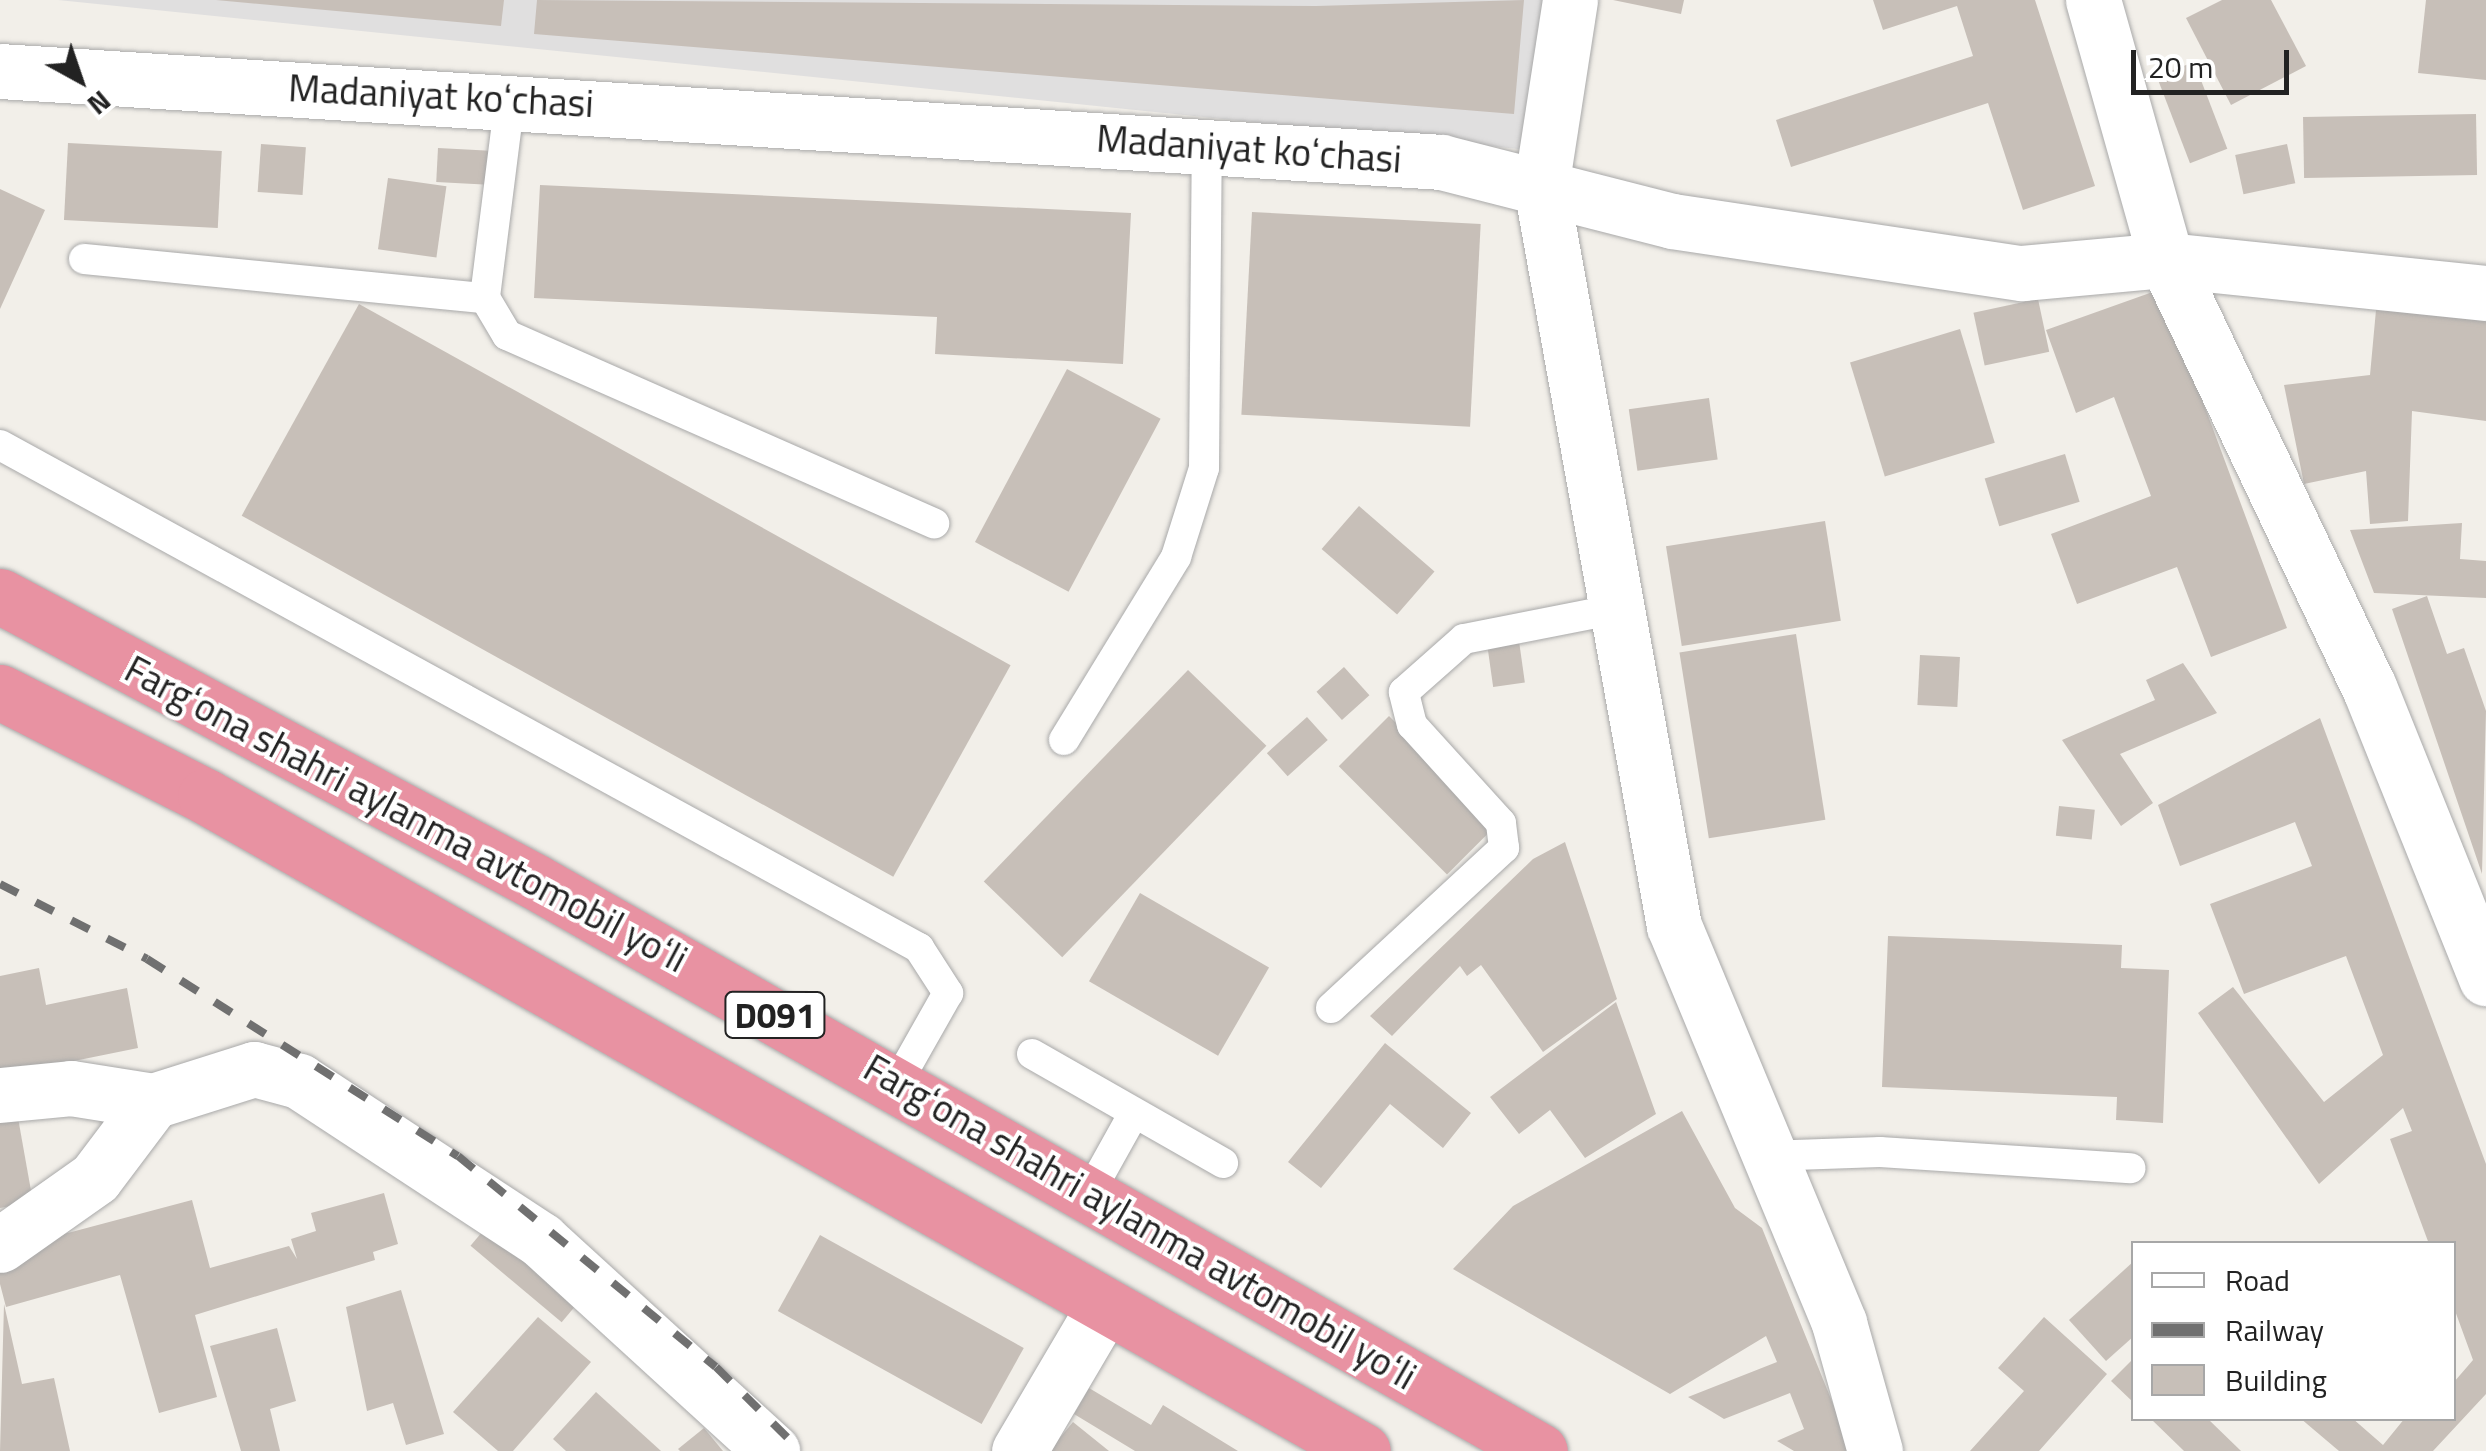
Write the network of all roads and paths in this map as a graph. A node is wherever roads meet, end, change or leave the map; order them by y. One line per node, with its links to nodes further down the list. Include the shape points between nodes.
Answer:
1 (1570, 0): 6 (street)
2 (2093, 0): 8 (street)
3 (0, 70): 4 (street, Madaniyat koʻchasi)
4 (510, 99): 5 (street, Madaniyat koʻchasi); 10 (lane)
5 (1208, 146): 6 (street, Madaniyat koʻchasi, via 1442,162); 17 (lane, via 1204,468 1176,557)
6 (1541, 187): 8 (street, Madaniyat koʻchasi, via 1672,221 2022,273); 14 (street)
7 (84, 259): 10 (lane)
8 (2166, 260): 9 (street, Madaniyat koʻchasi); 19 (street, via 2370,687)
9 (2486, 293)
10 (485, 298): 12 (lane, via 506,335)
11 (0, 446): 22 (lane, via 918,948 948,993)
12 (934, 523)
13 (0, 596): 16 (highway, Fargʻona shahri aylanma avtomobil yoʻli / D091)
14 (1617, 609): 20 (lane, via 1464,640 1404,692 1412,724 1502,823 1504,848); 26 (street, via 1674,926)
15 (0, 692): 18 (highway, Fargʻona shahri aylanma avtomobil yoʻli / D091)
16 (242, 725): 18 (highway); 22 (highway, Fargʻona shahri aylanma avtomobil yoʻli / D091)
17 (1064, 740)
18 (206, 796): 31 (highway, Fargʻona shahri aylanma avtomobil yoʻli / D091)
19 (2481, 955)
20 (1332, 1008)
21 (1032, 1054): 25 (lane)
22 (897, 1083): 29 (highway, Fargʻona shahri aylanma avtomobil yoʻli / D091)
23 (0, 1096): 24 (street, via 72,1088)
24 (153, 1101): 30 (street, via 95,1178); 32 (street, via 254,1070 299,1080 541,1240)
25 (1134, 1113): 27 (lane); 29 (lane)
26 (1766, 1156): 28 (lane, via 1880,1152); 36 (street, via 1839,1322)
27 (1224, 1163)
28 (2130, 1168)
29 (1090, 1192): 35 (highway, Fargʻona shahri aylanma avtomobil yoʻli / D091)
30 (0, 1245)
31 (1105, 1305): 33 (street); 34 (highway, Fargʻona shahri aylanma avtomobil yoʻli / D091)
32 (772, 1451)
33 (1019, 1451)
34 (1363, 1451)
35 (1540, 1451)
36 (1875, 1451)

